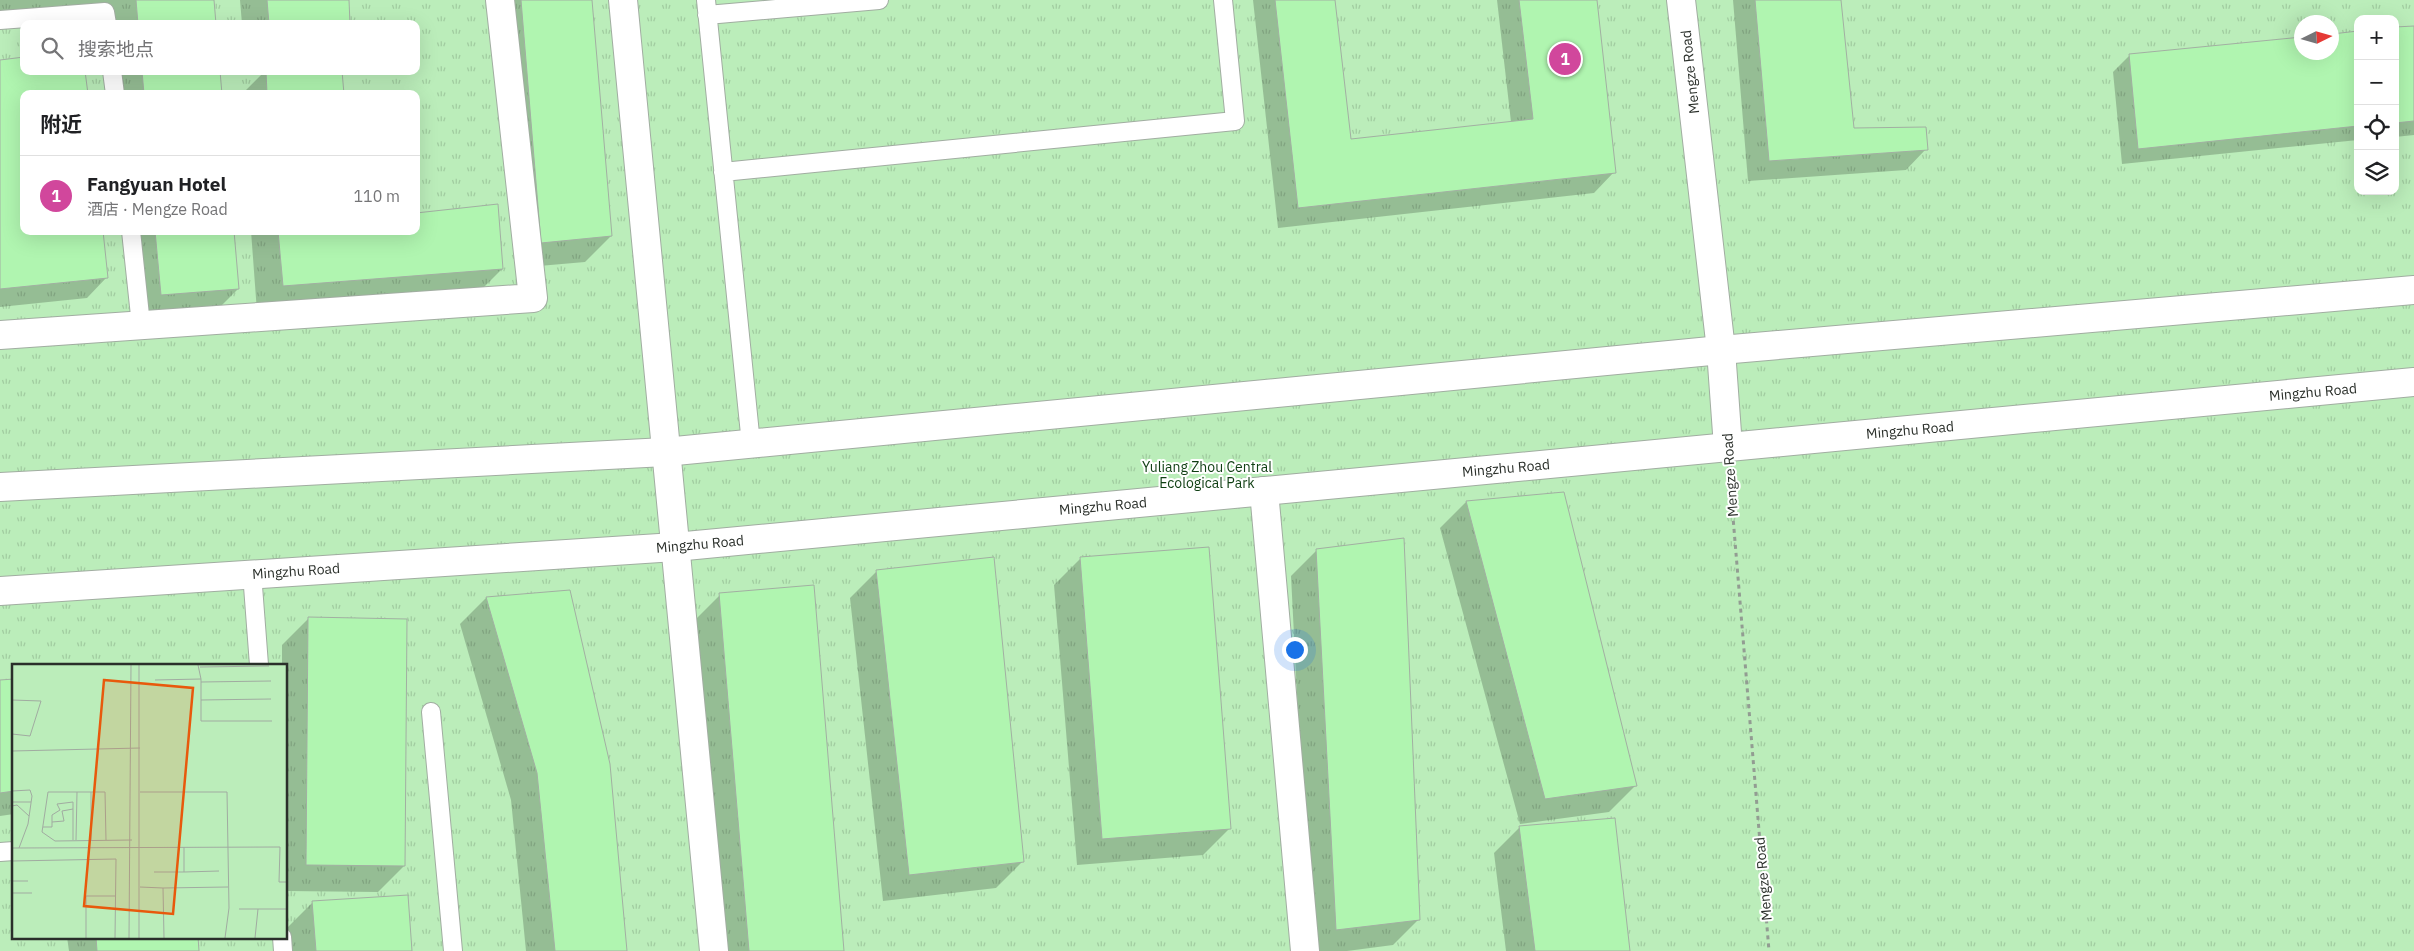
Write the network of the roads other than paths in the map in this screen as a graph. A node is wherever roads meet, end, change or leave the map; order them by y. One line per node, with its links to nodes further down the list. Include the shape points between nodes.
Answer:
1 (500, 0): 15 (street, via 533,298)
2 (623, 0): 21 (street)
3 (879, 0): 6 (lane)
4 (1223, 0): 12 (lane, via 1235,121)
5 (1681, 0): 17 (street, Mengze Road)
6 (781, 4): 7 (lane)
7 (706, 8): 12 (lane)
8 (0, 20): 9 (lane, via 105,12)
9 (106, 20)
10 (113, 75): 11 (lane)
11 (114, 90)
12 (723, 172): 19 (lane)
13 (130, 235): 15 (lane)
14 (2414, 290): 17 (street)
15 (141, 325): 16 (street)
16 (0, 335)
17 (1721, 350): 19 (street); 20 (street, Mengze Road)
18 (2414, 382): 20 (street, Mingzhu Road)
19 (750, 444): 21 (street)
20 (1728, 447): 23 (street, Mingzhu Road)
21 (665, 452): 22 (street); 24 (street)
22 (0, 487)
23 (1264, 491): 24 (street, Mingzhu Road); 33 (street)
24 (676, 547): 25 (street, Mingzhu Road); 32 (street)
25 (252, 573): 26 (street, Mingzhu Road); 27 (lane)
26 (0, 591)
27 (259, 664)
28 (430, 712): 31 (lane)
29 (282, 938): 30 (lane)
30 (283, 951)
31 (453, 951)
32 (714, 951)
33 (1304, 951)

